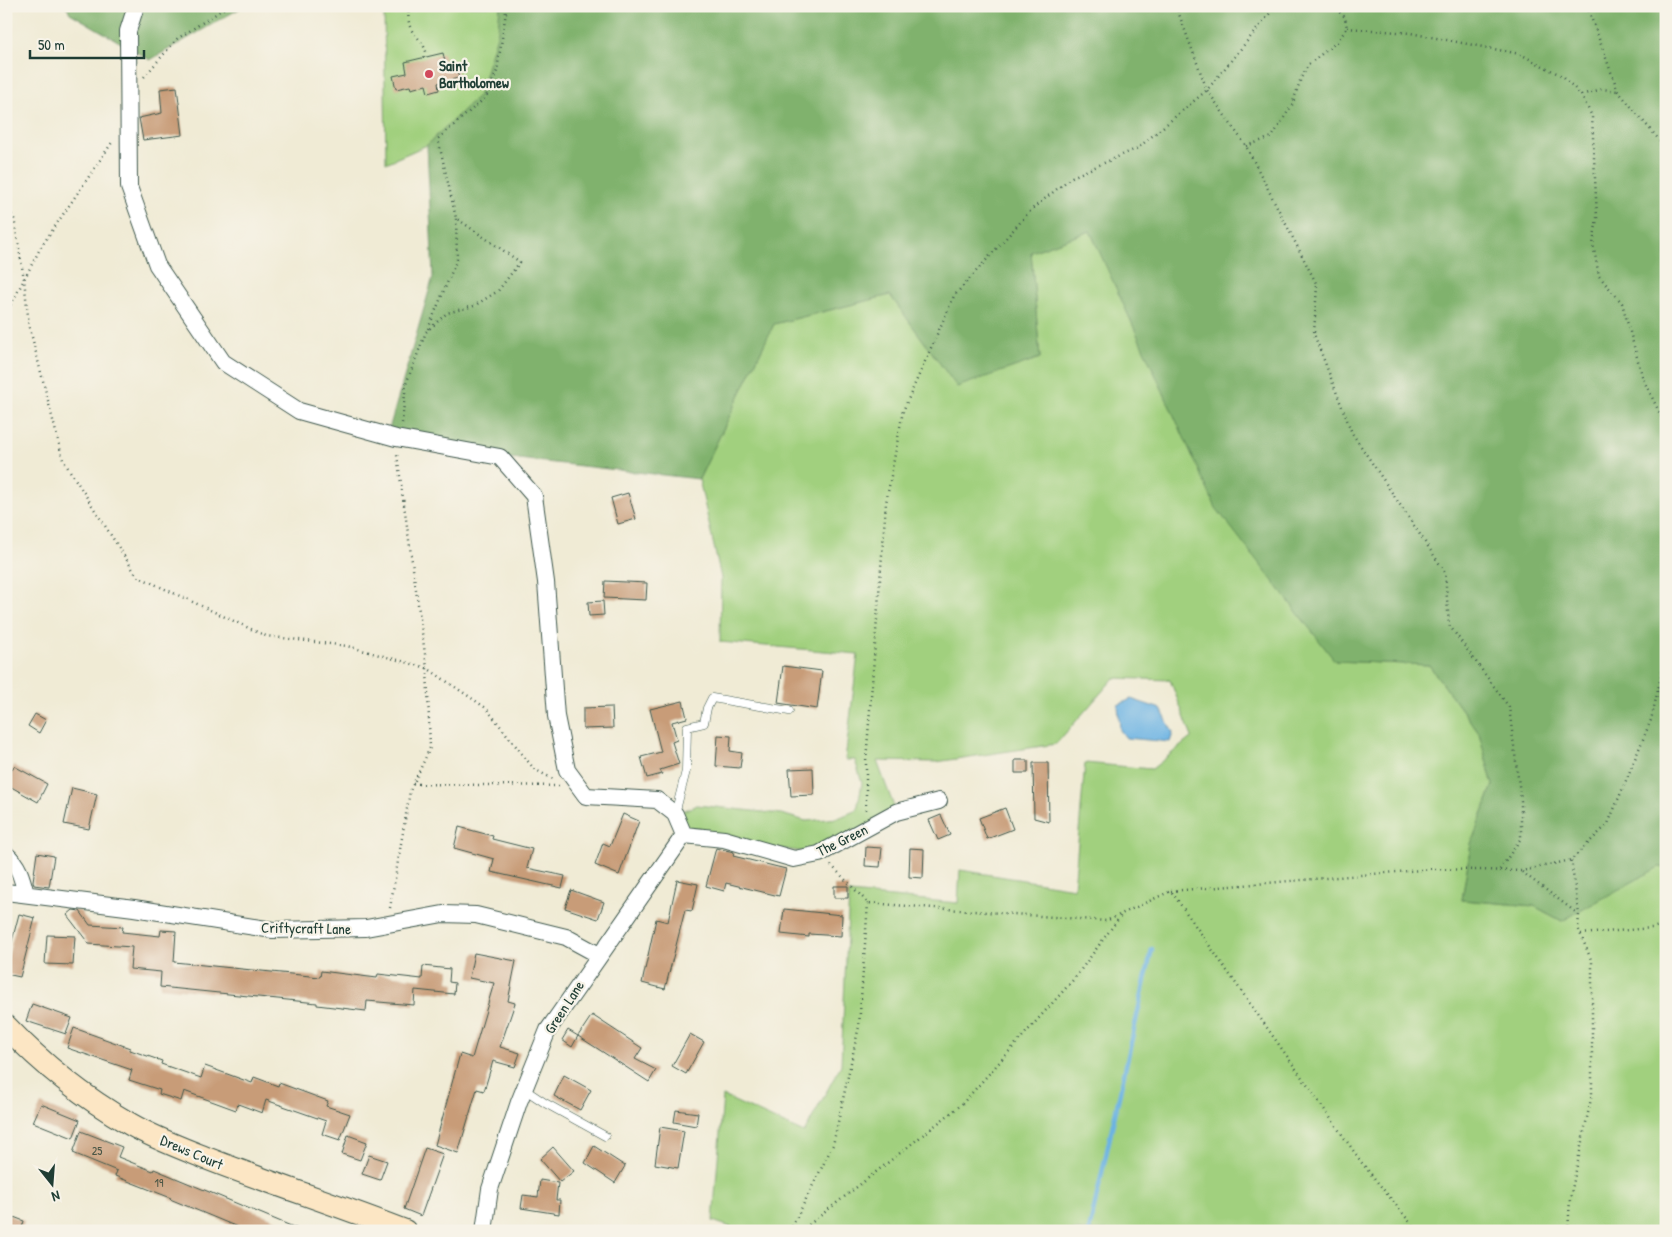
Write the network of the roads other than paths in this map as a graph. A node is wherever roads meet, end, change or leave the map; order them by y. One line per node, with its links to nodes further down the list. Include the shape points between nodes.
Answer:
1 (136, 6): 4 (street, via 128,31 129,187 157,265 223,362 299,410 398,439 500,457 534,496 546,582 556,716 567,770 586,796 656,800)
2 (789, 712): 4 (lane, via 712,698 706,708 704,723 687,727 686,771)
3 (939, 801): 5 (street, The Green, via 896,812 819,854 794,859 724,839)
4 (675, 814): 5 (street)
5 (684, 835): 9 (street, Green Lane)
6 (6, 854): 8 (street, via 19,869)
7 (6, 892): 8 (street, Criftycraft Lane)
8 (26, 894): 9 (street, Criftycraft Lane, via 273,930 366,928 443,914 476,915 566,937)
9 (599, 955): 11 (street, Green Lane, via 548,1030)
10 (6, 1026): 13 (street, Drews Court, via 84,1096 132,1125 173,1145)
11 (524, 1088): 12 (lane); 14 (street, Green Lane, via 490,1189)
12 (605, 1136)
13 (405, 1231)
14 (484, 1231)

